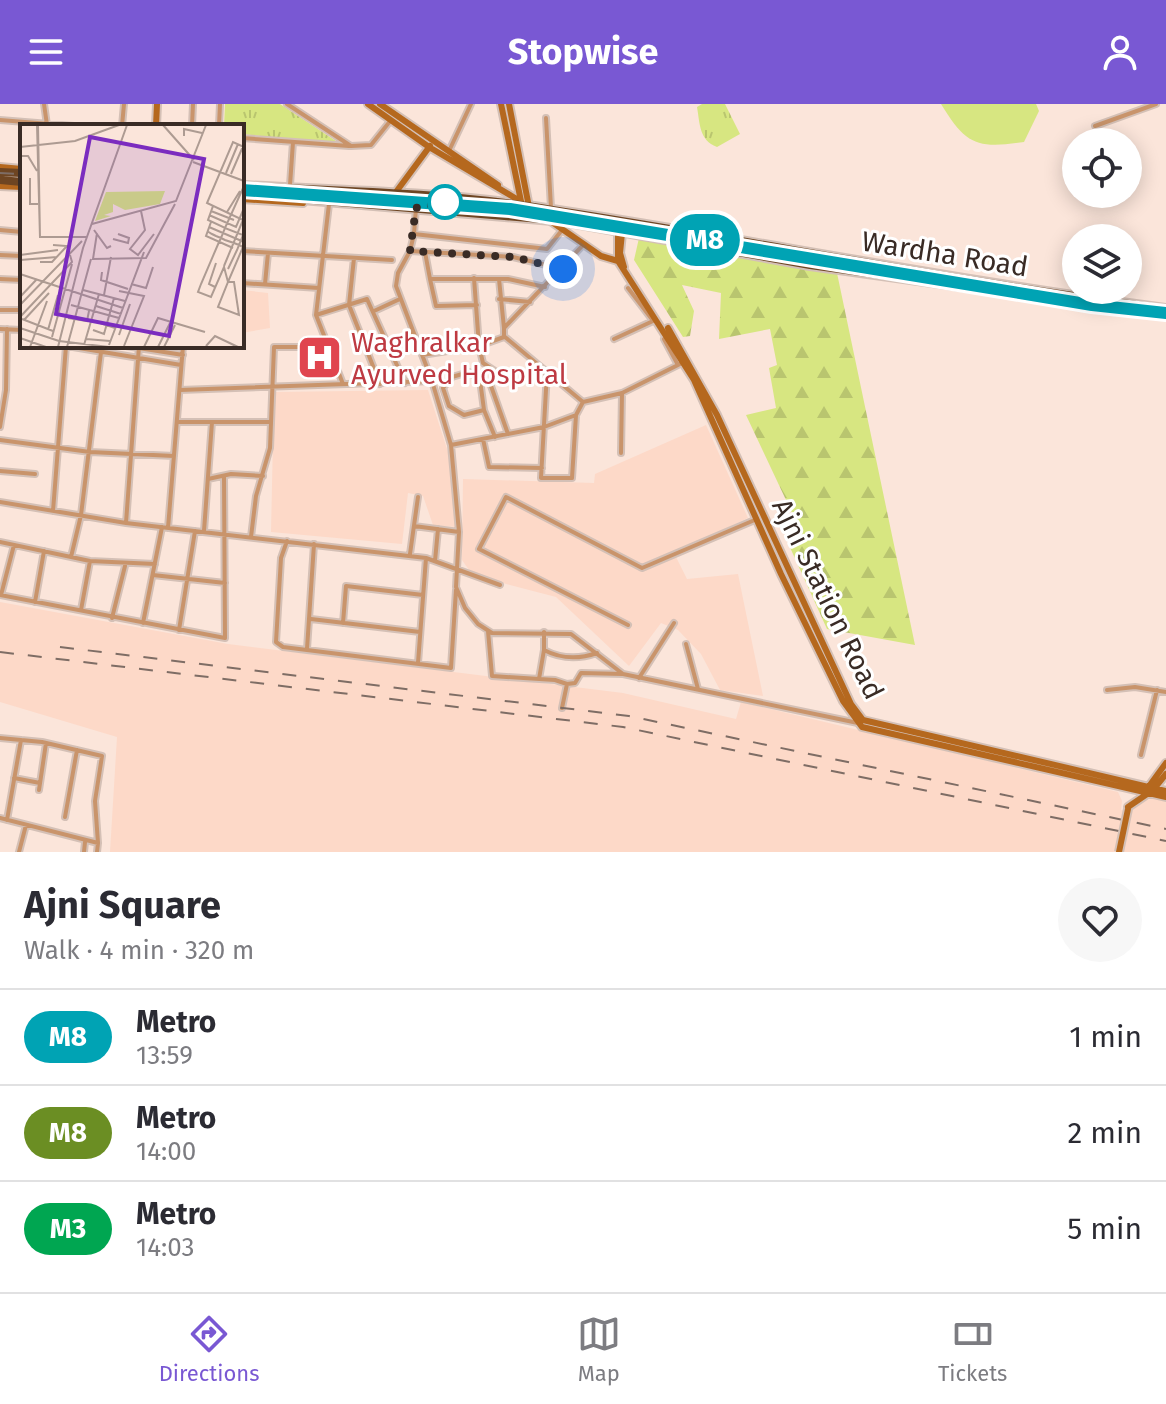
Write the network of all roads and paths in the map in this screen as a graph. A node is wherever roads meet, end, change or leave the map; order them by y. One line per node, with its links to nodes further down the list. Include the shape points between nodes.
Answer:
1 (44, 104): 17 (street)
2 (124, 104): 18 (street)
3 (157, 104): 19 (main road)
4 (193, 104): 20 (street)
5 (220, 104): 21 (street)
6 (287, 104): 26 (street)
7 (368, 104): 15 (main road)
8 (380, 104): 25 (main road)
9 (471, 104): 27 (street)
10 (501, 104): 34 (main road)
11 (509, 104): 34 (main road)
12 (1156, 104): 22 (street)
13 (546, 118): 43 (street)
14 (0, 120): 16 (street)
15 (391, 120): 25 (main road); 26 (street, via 368,147)
16 (38, 124)
17 (47, 124)
18 (122, 124)
19 (156, 124)
20 (192, 124)
21 (219, 124)
22 (1095, 126)
23 (244, 138): 24 (street)
24 (293, 142): 26 (street); 32 (street)
25 (431, 144): 27 (main road); 33 (main road); 35 (main road)
26 (351, 146)
27 (449, 151): 33 (main road)
28 (0, 183): 29 (highway)
29 (20, 184)
30 (244, 184): 32 (main road, Wardha Road)
31 (244, 184): 36 (highway)
32 (290, 185): 35 (main road, Wardha Road)
33 (500, 187): 41 (main road)
34 (523, 190): 41 (main road)
35 (396, 192): 36 (main road, Wardha Road)
36 (421, 194): 41 (highway, Wardha Road)
37 (244, 197): 40 (highway, via 356,201)
38 (244, 197): 39 (main road, Wardha Road)
39 (329, 204): 40 (main road, Wardha Road); 56 (street)
40 (366, 206): 42 (highway, Wardha Road)
41 (523, 206): 43 (highway, Wardha Road)
42 (416, 208): 43 (highway, Wardha Road); 48 (street)
43 (550, 215): 44 (highway, Wardha Road); 46 (main road)
44 (620, 227): 59 (main road); 77 (highway, Wardha Road)
45 (0, 230): 47 (street)
46 (562, 230): 48 (street, via 547,249); 49 (main road)
47 (20, 232)
48 (414, 234): 51 (street)
49 (584, 244): 59 (main road); 60 (street)
50 (244, 251): 53 (street)
51 (410, 251): 52 (street); 71 (street, via 398,273)
52 (425, 252): 60 (street, via 513,257); 63 (street)
53 (268, 253): 56 (street); 67 (street)
54 (0, 255): 55 (street)
55 (20, 256)
56 (325, 257): 57 (street); 69 (street)
57 (354, 258): 58 (street); 74 (street)
58 (392, 260)
59 (621, 265): 99 (main road, Ajni Station Road)
60 (563, 269): 68 (street)
61 (474, 278): 63 (street); 64 (street); 75 (street)
62 (0, 279): 65 (street)
63 (430, 279): 75 (street, via 436,306)
64 (499, 279): 68 (street); 72 (street)
65 (20, 280)
66 (244, 283): 67 (street)
67 (265, 284): 69 (street)
68 (545, 287): 73 (street)
69 (320, 288): 78 (street)
70 (628, 288): 79 (street)
71 (400, 299): 76 (street); 84 (street)
72 (499, 299): 73 (street); 80 (street)
73 (530, 302): 80 (street)
74 (349, 305): 76 (street, via 367,299); 78 (street); 105 (street)
75 (477, 305): 88 (street)
76 (374, 311): 87 (street)
77 (1166, 312)
78 (316, 315): 89 (street)
79 (653, 321): 86 (street); 99 (street)
80 (504, 328): 85 (street)
81 (0, 329): 82 (street)
82 (7, 329): 83 (street); 97 (street)
83 (20, 330)
84 (413, 333): 87 (street); 96 (street)
85 (504, 337): 88 (street); 101 (street)
86 (614, 339)
87 (388, 344): 104 (street)
88 (479, 346): 96 (street); 102 (street, via 483,363)
89 (328, 347): 106 (street); 108 (street, via 274,347)
90 (66, 348): 126 (street)
91 (78, 348): 93 (street)
92 (183, 348): 95 (street)
93 (101, 352): 94 (street); 127 (street)
94 (139, 352): 95 (street); 100 (street); 129 (street)
95 (183, 355): 100 (street)
96 (422, 355): 103 (street)
97 (7, 358): 98 (street); 119 (street)
98 (0, 359)
99 (683, 362): 110 (street); 141 (main road, Ajni Station Road)
100 (181, 365): 109 (street)
101 (547, 372): 113 (street); 120 (street)
102 (498, 373)
103 (432, 381): 104 (street); 112 (street)
104 (405, 383): 105 (street)
105 (380, 384): 106 (street)
106 (344, 385): 108 (street)
107 (491, 386): 121 (street)
108 (272, 387): 109 (street); 118 (street)
109 (180, 390): 116 (street)
110 (622, 393): 113 (street); 128 (street)
111 (445, 394): 112 (street); 114 (street, via 449,406 464,415); 114 (street, via 443,388 452,377 469,372 480,380)
112 (437, 397): 125 (street)
113 (583, 402): 115 (street)
114 (484, 410): 122 (street)
115 (576, 415): 120 (street); 131 (street, via 572,478 541,478)
116 (177, 422): 117 (street); 130 (street)
117 (212, 422): 118 (street); 136 (street)
118 (271, 422): 135 (street)
119 (0, 427)
120 (544, 427): 121 (street); 131 (street)
121 (508, 434): 122 (street)
122 (495, 437): 123 (street)
123 (483, 439): 125 (street); 131 (street, via 489,467)
124 (0, 440): 126 (street)
125 (451, 445): 148 (street)
126 (58, 448): 127 (street); 139 (street)
127 (90, 452): 129 (street); 140 (street)
128 (621, 453)
129 (131, 454): 130 (street); 142 (street)
130 (174, 456): 144 (street)
131 (542, 468)
132 (0, 471): 133 (street)
133 (35, 474)
134 (224, 476): 135 (street); 136 (street); 149 (street)
135 (263, 476): 150 (street)
136 (208, 479): 147 (street)
137 (418, 497): 143 (street)
138 (0, 502): 139 (street)
139 (53, 511): 140 (street)
140 (81, 515): 142 (street); 157 (street)
141 (757, 515): 178 (street, via 642,568 506,497 479,549); 197 (main road, Ajni Station Road, via 843,701)
142 (126, 523): 144 (street)
143 (414, 526): 145 (street); 156 (street)
144 (165, 527): 146 (street); 161 (street)
145 (438, 529): 148 (street); 160 (street)
146 (195, 531): 147 (street); 165 (street)
147 (204, 532): 149 (street)
148 (459, 532): 163 (street)
149 (224, 534): 150 (street); 166 (street)
150 (251, 537): 151 (street)
151 (287, 541): 153 (street); 184 (street, via 281,558 276,642)
152 (0, 542): 154 (street)
153 (314, 544): 156 (street); 174 (street)
154 (14, 545): 155 (street); 169 (street)
155 (44, 551): 157 (street); 171 (street)
156 (410, 555): 158 (street)
157 (71, 557): 159 (street)
158 (426, 558): 160 (street); 170 (street)
159 (90, 561): 162 (street); 172 (street)
160 (435, 561): 163 (street)
161 (155, 564): 162 (street); 164 (street)
162 (125, 566): 173 (street)
163 (458, 569): 167 (street); 168 (street)
164 (153, 575): 165 (street); 177 (street)
165 (187, 580): 166 (street); 179 (street)
166 (225, 583): 179 (street, via 225,638)
167 (500, 585)
168 (456, 587): 180 (street, via 465,608); 187 (street, via 451,668)
169 (1, 595): 171 (street)
170 (423, 595): 175 (street, via 346,586); 181 (street)
171 (35, 602): 172 (street)
172 (81, 611): 173 (street)
173 (112, 618): 177 (street)
174 (311, 619): 175 (street); 184 (street)
175 (343, 623): 181 (street)
176 (674, 623): 189 (street)
177 (143, 624): 179 (street)
178 (628, 625)
179 (179, 630)
180 (488, 631): 182 (street); 190 (street, via 492,676)
181 (420, 632): 187 (street)
182 (544, 632): 185 (street); 186 (street, via 571,634)
183 (686, 644): 192 (street)
184 (307, 650): 187 (street)
185 (544, 650): 186 (street, via 581,658); 190 (street)
186 (597, 652): 188 (street)
187 (418, 663)
188 (623, 674): 189 (street); 191 (street, via 581,673 575,683)
189 (639, 678): 192 (street)
190 (539, 679): 191 (street)
191 (567, 684): 196 (street)
192 (698, 689): 197 (street)
193 (1107, 690): 194 (street)
194 (1157, 690): 195 (street); 202 (street)
195 (1166, 692)
196 (562, 708)
197 (860, 721): 207 (main road, Ajni Station Road, via 885,734)
198 (0, 738): 199 (street)
199 (21, 740): 200 (street); 205 (street)
200 (46, 743): 201 (street); 206 (street)
201 (77, 750): 213 (street); 218 (street, via 102,756 95,801)
202 (1141, 755)
203 (1166, 763): 209 (main road)
204 (1166, 774): 209 (main road)
205 (14, 778): 206 (street); 215 (street)
206 (40, 783): 208 (street)
207 (1131, 786): 209 (main road, Ajni Station Road); 212 (main road)
208 (39, 790)
209 (1150, 790): 210 (main road); 211 (main road); 212 (main road)
210 (1166, 791)
211 (1166, 797)
212 (1128, 808): 222 (main road, bridge)
213 (65, 817)
214 (0, 818): 215 (street)
215 (7, 820): 216 (street)
216 (26, 825): 217 (street); 219 (street)
217 (85, 842): 218 (street); 220 (street)
218 (98, 843): 221 (street)
219 (19, 852)
220 (84, 852)
221 (97, 852)
222 (1119, 852)

